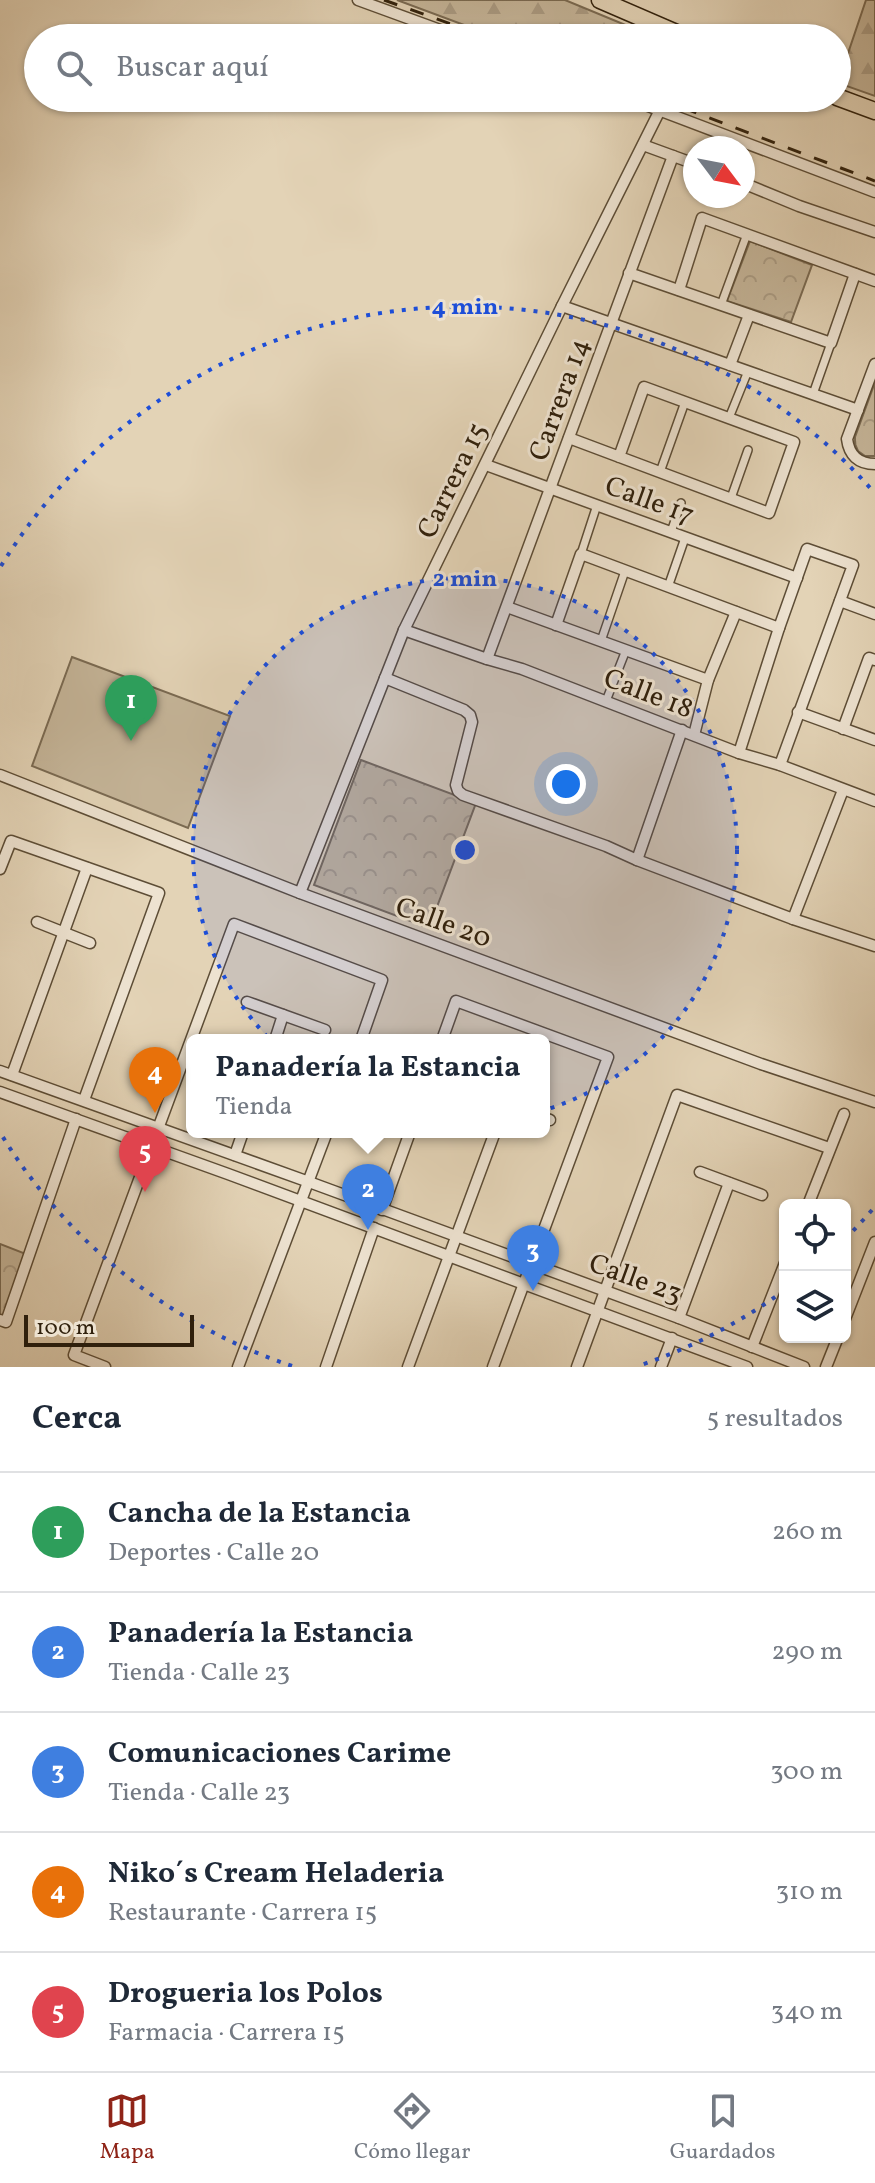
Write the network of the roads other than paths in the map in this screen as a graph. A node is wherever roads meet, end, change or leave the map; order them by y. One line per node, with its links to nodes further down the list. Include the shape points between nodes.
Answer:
1 (358, 0): 3 (street)
2 (600, 0): 4 (main road)
3 (424, 24)
4 (656, 24)
5 (851, 102): 6 (main road)
6 (875, 111)
7 (659, 112): 9 (street, Carrera 15)
8 (665, 112): 13 (street)
9 (643, 145): 10 (street); 21 (street, Carrera 15)
10 (673, 156): 11 (street); 16 (street, Carrera 14)
11 (683, 160)
12 (755, 188): 14 (street)
13 (875, 192)
14 (875, 232)
15 (747, 234): 17 (street); 19 (street, via 702,218); 20 (street)
16 (629, 273): 19 (street); 23 (street, Carrera 14)
17 (855, 274): 18 (street); 24 (street)
18 (875, 281)
19 (679, 290): 20 (street)
20 (721, 305): 22 (street)
21 (562, 306): 23 (street); 36 (street, Carrera 15)
22 (749, 315): 24 (street); 26 (street)
23 (611, 323): 26 (street); 32 (street, Carrera 14)
24 (831, 343): 28 (street)
25 (875, 364): 30 (street)
26 (730, 365): 27 (street)
27 (748, 371): 28 (street); 31 (street)
28 (813, 394): 30 (street)
29 (685, 402): 31 (street); 34 (street, via 644,387); 37 (street)
30 (858, 410): 35 (street, via 848,434 849,449 858,461)
31 (729, 418): 39 (street, via 794,442 769,513)
32 (569, 438): 34 (street); 38 (street, Carrera 14)
33 (748, 450): 39 (street)
34 (619, 457): 37 (street)
35 (875, 464)
36 (486, 465): 38 (street, Calle 17); 54 (street, Carrera 15)
37 (660, 472): 39 (street)
38 (550, 488): 41 (street, Calle 17); 49 (street, Carrera 14)
39 (731, 498)
40 (681, 503): 42 (street)
41 (597, 505): 42 (street, Calle 17); 44 (street)
42 (671, 532): 43 (street, Calle 17)
43 (685, 538): 46 (street, Calle 17); 47 (street)
44 (581, 554): 45 (street); 52 (street)
45 (625, 571): 47 (street); 55 (street)
46 (797, 578): 48 (street, via 807,549 853,565); 53 (street)
47 (668, 587): 50 (street)
48 (840, 601): 51 (street); 62 (street)
49 (507, 607): 52 (street); 57 (street, Carrera 14)
50 (736, 612): 53 (street); 60 (street)
51 (875, 614)
52 (556, 625): 55 (street)
53 (779, 628): 67 (street)
54 (404, 630): 57 (street, Calle 18); 59 (street, Carrera 15)
55 (601, 641): 56 (street)
56 (626, 650): 60 (street); 61 (street)
57 (487, 659): 61 (street, Calle 18)
58 (872, 659): 63 (street)
59 (385, 678): 72 (street, via 470,715 458,791); 75 (street, Carrera 15)
60 (708, 680): 65 (street)
61 (606, 701): 64 (street, Calle 18)
62 (798, 712): 63 (street); 68 (street)
63 (843, 729): 66 (street)
64 (682, 730): 65 (street, Calle 18); 72 (street)
65 (694, 735): 67 (street, Calle 18)
66 (875, 740)
67 (739, 753): 68 (street, Calle 18)
68 (780, 765): 70 (street, Calle 18)
69 (0, 775): 75 (street, Calle 20)
70 (843, 790): 71 (street, Calle 18); 76 (street)
71 (875, 801)
72 (637, 860): 76 (street)
73 (87, 868): 74 (street, via 11,841); 78 (street); 94 (street, via 159,893)
74 (0, 869)
75 (300, 893): 95 (street, Calle 20)
76 (793, 919): 80 (street)
77 (37, 922): 78 (street)
78 (63, 933): 79 (street); 92 (street)
79 (90, 943)
80 (875, 946)
81 (247, 1002): 82 (street)
82 (283, 1015): 83 (street); 85 (street)
83 (325, 1030)
84 (193, 1034): 86 (street, via 234,924 382,980)
85 (277, 1034)
86 (363, 1034)
87 (444, 1034): 88 (street, via 456,1001)
88 (546, 1034)
89 (550, 1036): 119 (street, via 608,1057)
90 (186, 1052): 98 (street)
91 (0, 1071): 92 (street, Calle 23)
92 (12, 1075): 94 (street, Calle 23)
93 (1, 1094): 97 (street, Calle 23)
94 (84, 1100): 98 (street, Calle 23)
95 (875, 1102)
96 (844, 1114): 106 (street)
97 (76, 1119): 105 (street, Calle 23); 126 (street)
98 (158, 1127): 99 (street, Calle 23); 105 (street)
99 (186, 1137)
100 (188, 1138): 107 (street, Calle 23)
101 (241, 1138): 107 (street)
102 (325, 1138): 109 (street)
103 (408, 1138): 114 (street)
104 (493, 1138): 116 (street)
105 (151, 1146): 113 (street, Calle 23); 130 (street, via 74,1355)
106 (829, 1148): 112 (street); 122 (street, via 677,1095)
107 (235, 1155): 109 (street, Calle 23)
108 (700, 1172): 110 (street)
109 (309, 1182): 113 (street); 114 (street, Calle 23)
110 (729, 1183): 111 (street); 125 (street)
111 (762, 1195)
112 (810, 1199)
113 (301, 1202): 115 (street, Calle 23); 131 (street)
114 (382, 1210): 116 (street, Calle 23)
115 (374, 1228): 118 (street, Calle 23); 132 (street)
116 (456, 1237): 118 (street); 119 (street, Calle 23)
117 (875, 1242): 123 (street)
118 (449, 1256): 121 (street, Calle 23); 133 (street)
119 (532, 1264): 121 (street); 122 (street, Calle 23)
120 (782, 1271): 129 (street)
121 (525, 1284): 124 (street, Calle 23); 134 (street)
122 (606, 1292): 124 (street); 125 (street, Calle 23)
123 (851, 1304)
124 (598, 1312): 127 (street, Calle 23); 135 (street)
125 (679, 1318): 129 (street, Calle 23)
126 (3, 1321)
127 (672, 1338): 136 (street); 137 (street, Calle 23)
128 (836, 1343): 139 (street)
129 (752, 1347): 138 (street, Calle 23)
130 (105, 1367)
131 (238, 1367)
132 (326, 1367)
133 (408, 1367)
134 (493, 1367)
135 (577, 1367)
136 (661, 1367)
137 (744, 1367)
138 (804, 1367)
139 (826, 1367)

